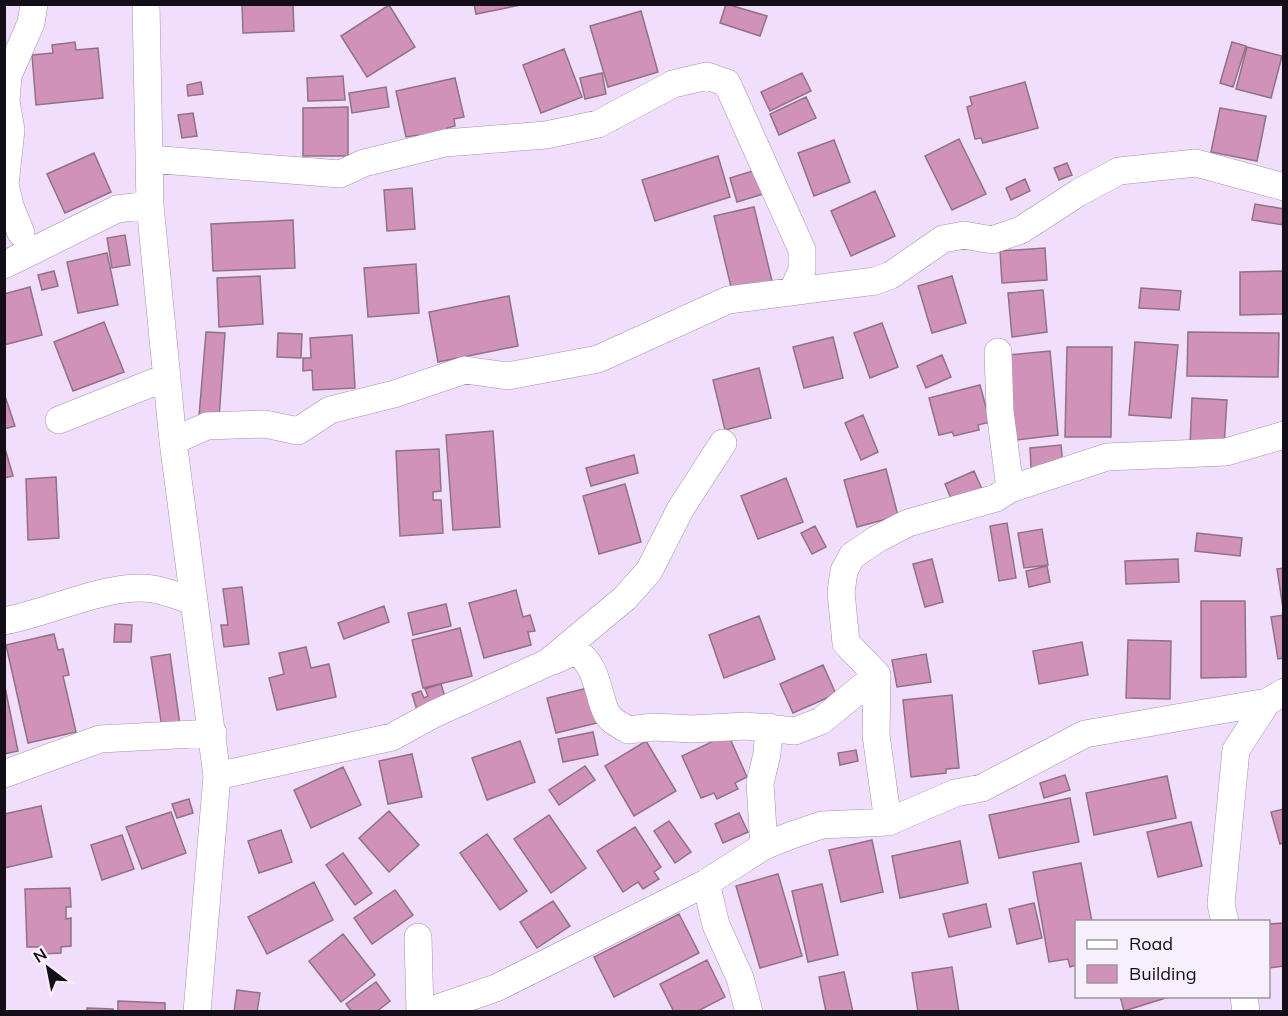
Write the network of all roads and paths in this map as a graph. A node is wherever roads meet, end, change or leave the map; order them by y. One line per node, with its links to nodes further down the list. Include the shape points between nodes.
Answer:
1 (34, 4): 6 (street, via 31,23 9,76 6,101 11,130 4,184)
2 (146, 4): 3 (street)
3 (149, 159): 5 (street); 8 (street, via 340,174 364,163 445,143 546,135 598,124 673,84 707,76 727,83 802,250 802,270)
4 (1284, 187): 8 (street, via 1196,163 1119,171 1021,230 992,240 964,235 943,239 891,275 875,281)
5 (150, 205): 7 (street, via 117,209); 10 (street)
6 (21, 233)
7 (4, 265)
8 (793, 290): 13 (street, via 728,300 598,359 508,376 465,370 330,410 298,430 265,424 207,426)
9 (998, 352): 15 (street, via 1000,411)
10 (167, 377): 11 (street); 13 (street)
11 (59, 420)
12 (1284, 435): 15 (street, via 1226,452 1107,457)
13 (172, 441): 16 (street)
14 (723, 443): 18 (street, via 681,508 650,571 625,598)
15 (1010, 489): 19 (street, via 996,498 908,523 852,556 844,571 841,592 846,643)
16 (193, 601): 17 (street, via 152,588 116,590); 22 (street)
17 (4, 621)
18 (547, 663): 21 (street, via 575,651 582,655 591,667 607,713 628,730); 24 (street, via 392,736)
19 (878, 675): 21 (street, via 821,721 795,731); 25 (street, via 876,735)
20 (1275, 697): 25 (street, via 1085,734 982,788 955,793); 28 (street, via 1236,750 1221,904)
21 (769, 727): 26 (street, via 760,783)
22 (213, 734): 23 (street, via 100,739); 24 (street)
23 (4, 774)
24 (217, 776): 30 (street)
25 (888, 822): 26 (street, via 822,825)
26 (764, 846): 27 (street)
27 (706, 883): 32 (street, via 496,988); 33 (street, via 716,925 740,978)
28 (1226, 920)
29 (418, 937): 31 (street)
30 (197, 1011)
31 (420, 1011)
32 (426, 1011)
33 (748, 1011)

